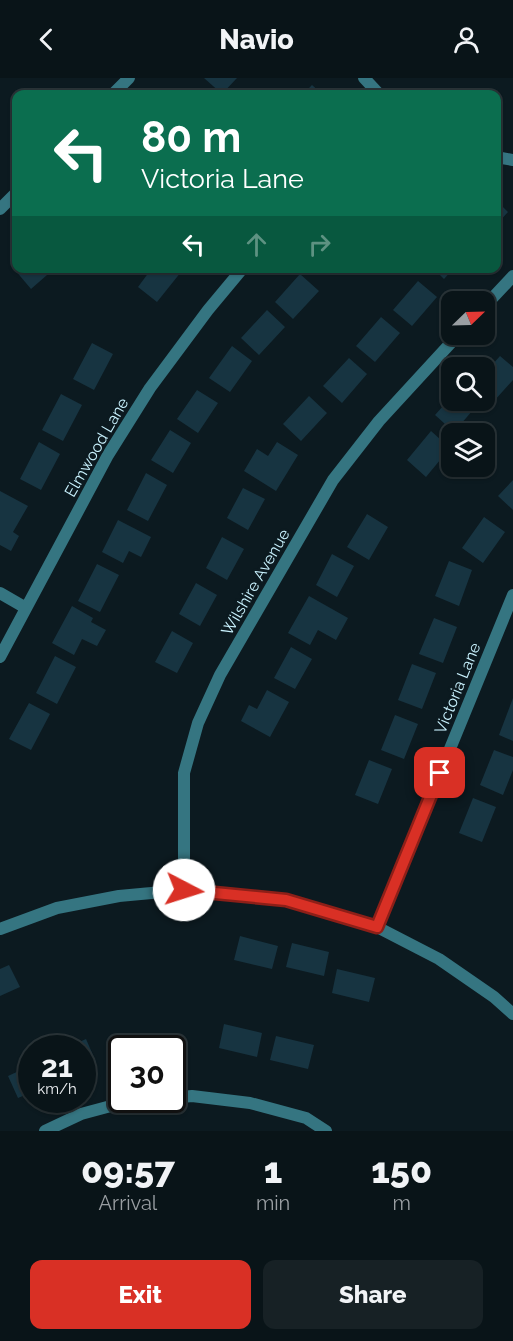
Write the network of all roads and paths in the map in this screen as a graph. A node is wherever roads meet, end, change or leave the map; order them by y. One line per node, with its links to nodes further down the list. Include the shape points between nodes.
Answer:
1 (129, 78): 3 (street)
2 (364, 78): 4 (street)
3 (117, 90)
4 (375, 90)
5 (12, 197): 6 (street)
6 (0, 209)
7 (239, 273): 13 (street, Elmwood Lane, via 150,388 108,454)
8 (513, 276): 9 (street)
9 (495, 295)
10 (449, 345): 15 (street, Wilshire Avenue, via 379,421 333,480 220,675 198,723 184,773)
11 (0, 593): 13 (street)
12 (513, 595): 16 (street, Victoria Lane)
13 (26, 608): 14 (street, Elmwood Lane)
14 (0, 657)
15 (184, 890): 16 (street, via 286,900); 17 (street, via 119,896 57,908)
16 (377, 927): 18 (street, via 439,959)
17 (0, 929)
18 (513, 1014)
19 (186, 1097): 22 (street, via 250,1103 306,1118)
20 (108, 1107): 21 (street)
21 (45, 1131)
22 (326, 1131)

